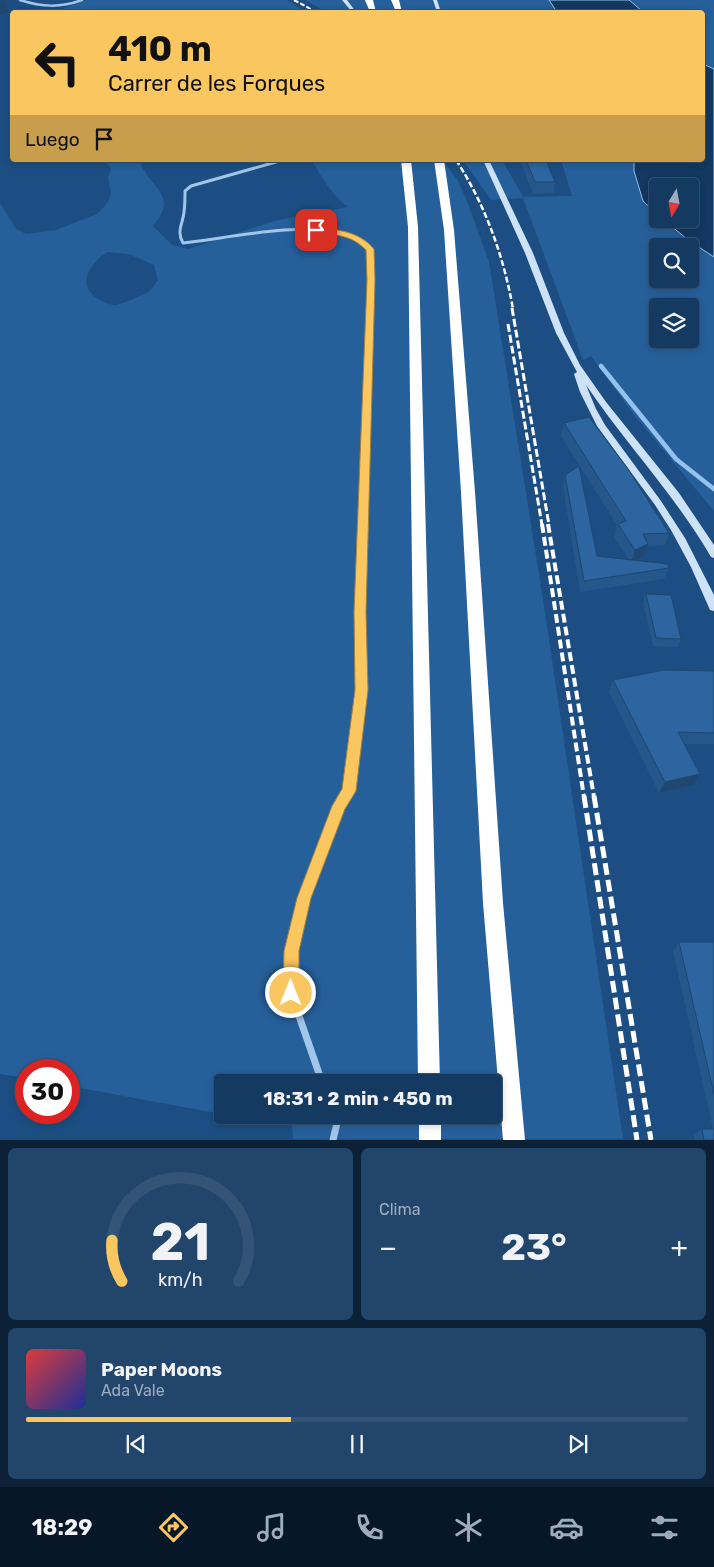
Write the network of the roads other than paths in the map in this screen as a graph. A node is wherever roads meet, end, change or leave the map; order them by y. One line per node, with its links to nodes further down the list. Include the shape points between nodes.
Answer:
1 (20, 0): 2 (street, via 49,7)
2 (82, 0)
3 (344, 0): 4 (main road)
4 (352, 10)
5 (276, 162): 14 (street, via 191,186 185,191 184,214 179,230 184,243 300,230 332,231 359,238 370,249 360,612 362,690 349,791 339,806 304,898 291,951 291,993)
6 (406, 162): 15 (highway, via 413,227)
7 (438, 162): 20 (highway, via 449,230 493,903)
8 (481, 162): 10 (main road)
9 (487, 162): 10 (main road)
10 (496, 182): 11 (main road)
11 (576, 365): 12 (main road, via 676,495); 13 (main road, via 586,401 685,546)
12 (714, 554)
13 (714, 607)
14 (319, 1074)
15 (429, 1074)
16 (337, 1124): 18 (street)
17 (430, 1124): 19 (highway)
18 (333, 1140)
19 (430, 1140)
20 (514, 1140)

